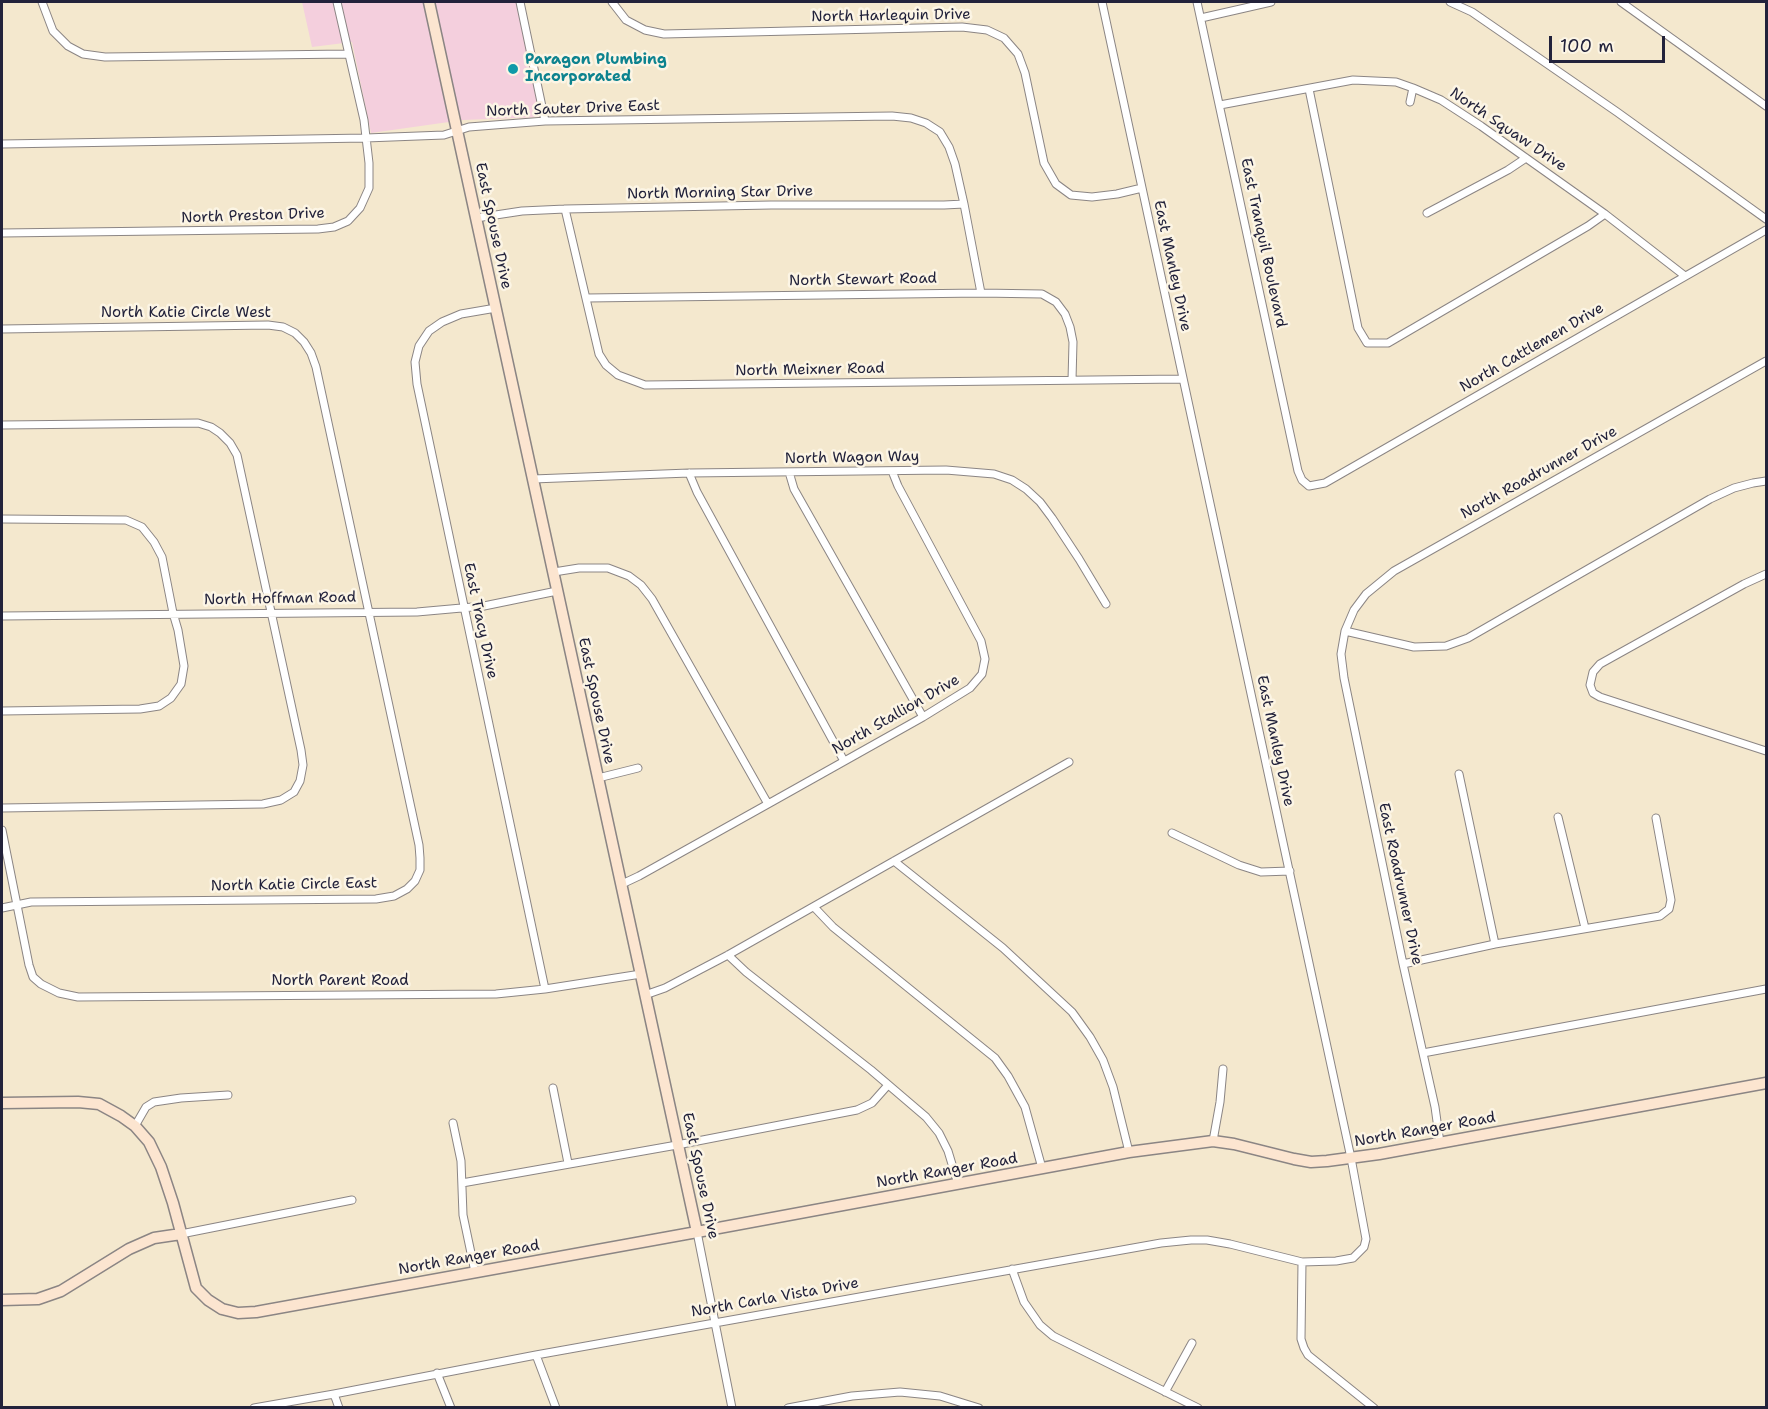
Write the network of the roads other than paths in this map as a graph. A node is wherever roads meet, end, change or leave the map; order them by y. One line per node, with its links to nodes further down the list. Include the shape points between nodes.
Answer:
1 (42, 2): 12 (street, via 53,31 83,54)
2 (337, 2): 12 (street, North Preston Drive)
3 (429, 2): 19 (street, East Spouse Drive)
4 (520, 2): 18 (street)
5 (612, 2): 23 (street, North Harlequin Drive, via 626,20 664,34 962,27 987,30 1004,38 1018,54 1044,163 1056,184 1071,195 1092,197)
6 (1102, 2): 23 (street, East Manley Drive)
7 (1197, 2): 11 (street, East Tranquil Boulevard)
8 (1271, 2): 11 (street)
9 (1450, 2): 29 (street, via 1472,12)
10 (1621, 2): 17 (street)
11 (1201, 18): 16 (street, East Tranquil Boulevard)
12 (348, 54): 20 (street, North Preston Drive)
13 (1413, 88): 14 (street, North Squaw Drive, via 1396,82 1353,80); 15 (street); 22 (street, North Squaw Drive, via 1441,100)
14 (1309, 89): 16 (street, North Squaw Drive); 27 (street, via 1358,328 1367,343 1388,343)
15 (1410, 102)
16 (1220, 105): 46 (street, East Tranquil Boulevard, via 1298,471)
17 (1767, 106)
18 (545, 121): 19 (street, North Sauter Drive East); 24 (street, North Sauter Drive East, via 911,117 940,132 956,164)
19 (457, 131): 20 (street, North Sauter Drive East); 28 (street, East Spouse Drive)
20 (366, 138): 21 (street, North Sauter Drive East); 31 (street, North Preston Drive, via 369,188 360,208 348,221 334,227)
21 (2, 144)
22 (1526, 158): 26 (street); 27 (street, North Squaw Drive)
23 (1142, 188): 38 (street, East Manley Drive)
24 (964, 204): 25 (street, North Morning Star Drive); 33 (street, North Sauter Drive East)
25 (565, 209): 28 (street, North Morning Star Drive); 34 (street, North Meixner Road)
26 (1427, 213)
27 (1605, 214): 32 (street, North Squaw Drive)
28 (476, 218): 35 (street, East Spouse Drive)
29 (1767, 219)
30 (1767, 230): 32 (street, North Cattlemen Drive)
31 (2, 233)
32 (1685, 276): 46 (street, North Cattlemen Drive, via 1325,483)
33 (981, 293): 34 (street, North Stewart Road); 39 (street, North Stewart Road, via 1042,294 1056,303 1070,327)
34 (586, 298): 39 (street, North Meixner Road, via 599,354 606,365 618,375 645,385)
35 (496, 308): 44 (street, East Spouse Drive); 52 (street, East Tracy Drive, via 460,314 442,322 429,331 415,362)
36 (2, 329): 53 (street, North Katie Circle West, via 268,325 295,333 311,353 316,367)
37 (1767, 361): 57 (street, North Roadrunner Drive, via 1394,571 1366,594)
38 (1182, 379): 39 (street, North Meixner Road); 73 (street, East Manley Drive)
39 (1072, 380)
40 (2, 425): 55 (street, via 198,423 220,433 237,455)
41 (892, 471): 42 (street, North Wagon Way); 51 (street, North Wagon Way, via 994,474 1012,480 1052,518); 59 (street, North Stallion Drive, via 981,641 985,659 982,674 970,688)
42 (789, 472): 43 (street, North Wagon Way); 59 (street, via 794,489)
43 (689, 473): 44 (street, North Wagon Way); 61 (street)
44 (533, 479): 48 (street, East Spouse Drive)
45 (1767, 481): 57 (street, via 1710,498 1468,638 1446,646 1414,647)
46 (1309, 486)
47 (2, 519): 54 (street, via 126,520 142,527 162,557)
48 (554, 572): 50 (street, East Spouse Drive); 66 (street, via 608,568 641,585)
49 (1767, 574): 60 (street, via 1600,664 1590,684 1600,698)
50 (557, 591): 52 (street, North Hoffman Road); 65 (street, East Spouse Drive)
51 (1106, 604)
52 (463, 609): 53 (street, North Hoffman Road); 83 (street, East Tracy Drive)
53 (369, 611): 55 (street, North Hoffman Road); 75 (street, North Katie Circle East, via 419,845 420,870 407,889 376,899)
54 (173, 613): 55 (street, North Hoffman Road); 56 (street, North Hoffman Road); 58 (street, via 184,666 181,684 159,706)
55 (271, 613): 67 (street, via 303,765 294,792 263,804)
56 (2, 616)
57 (1345, 631): 81 (street, East Roadrunner Drive, via 1341,654 1344,678)
58 (2, 711)
59 (923, 717): 61 (street, North Stallion Drive)
60 (1767, 751)
61 (843, 761): 66 (street, North Stallion Drive)
62 (1069, 762): 72 (street)
63 (638, 768): 65 (street)
64 (1458, 774): 79 (street)
65 (598, 778): 74 (street, East Spouse Drive)
66 (768, 804): 74 (street, North Stallion Drive)
67 (2, 808)
68 (1558, 817): 78 (street)
69 (1656, 818): 78 (street, via 1671,900 1669,909 1660,916)
70 (2, 830): 75 (street)
71 (1172, 833): 73 (street, via 1250,869)
72 (894, 861): 76 (street); 98 (street, via 1003,948 1072,1012 1103,1060)
73 (1290, 871): 99 (street, East Manley Drive)
74 (622, 884): 82 (street, East Spouse Drive)
75 (16, 904): 77 (street, North Katie Circle East); 83 (street, North Parent Road, via 33,977 59,993 496,994)
76 (814, 907): 80 (street); 101 (street, via 833,927 994,1058 1025,1107)
77 (2, 908)
78 (1585, 928): 79 (street)
79 (1495, 944): 81 (street)
80 (728, 955): 85 (street); 89 (street)
81 (1403, 964): 86 (street, East Roadrunner Drive)
82 (641, 974): 83 (street, North Parent Road); 85 (street, East Spouse Drive)
83 (545, 989)
84 (1767, 989): 86 (street)
85 (645, 995): 97 (street, East Spouse Drive)
86 (1423, 1053): 96 (street, East Roadrunner Drive)
87 (1222, 1070): 95 (street)
88 (1767, 1083): 96 (street, North Ranger Road)
89 (888, 1085): 97 (street, via 872,1103 857,1110); 103 (street, via 939,1133)
90 (553, 1088): 100 (street)
91 (228, 1095): 94 (street, via 154,1102 146,1107)
92 (2, 1103): 94 (street, via 99,1104)
93 (453, 1123): 102 (street)
94 (135, 1126): 106 (street, North Ranger Road, via 149,1142 161,1167)
95 (1213, 1141): 98 (street, North Ranger Road); 99 (street, North Ranger Road, via 1294,1160)
96 (1440, 1143): 99 (street, North Ranger Road)
97 (677, 1145): 100 (street); 105 (street, East Spouse Drive)
98 (1129, 1152): 101 (street, North Ranger Road)
99 (1351, 1158): 107 (street, East Manley Drive, via 1366,1239 1364,1247 1353,1258)
100 (568, 1163): 102 (street)
101 (1042, 1168): 103 (street, North Ranger Road)
102 (462, 1183): 109 (street, via 463,1215)
103 (958, 1184): 105 (street, North Ranger Road)
104 (352, 1200): 106 (street)
105 (697, 1232): 109 (street, North Ranger Road); 111 (street, East Spouse Drive)
106 (181, 1234): 109 (street, North Ranger Road, via 196,1288 222,1309 238,1313); 110 (street, via 153,1238 129,1248 61,1292 38,1299)
107 (1302, 1262): 108 (street, North Carla Vista Drive, via 1230,1244 1191,1240); 125 (street, via 1304,1348)
108 (1011, 1269): 111 (street, North Carla Vista Drive); 115 (street, via 1024,1302 1053,1336)
109 (475, 1272)
110 (2, 1300)
111 (715, 1323): 113 (street, North Carla Vista Drive); 121 (street, East Spouse Drive)
112 (1192, 1342): 115 (street)
113 (536, 1355): 114 (street, North Carla Vista Drive); 120 (street)
114 (436, 1373): 116 (street, North Carla Vista Drive); 119 (street)
115 (1165, 1392): 124 (street)
116 (333, 1394): 117 (street, North Carla Vista Drive); 118 (street)
117 (254, 1407)
118 (339, 1407)
119 (451, 1407)
120 (556, 1407)
121 (732, 1407)
122 (788, 1407): 123 (street, via 900,1392 940,1396)
123 (978, 1407)
124 (1197, 1407)
125 (1374, 1407)

